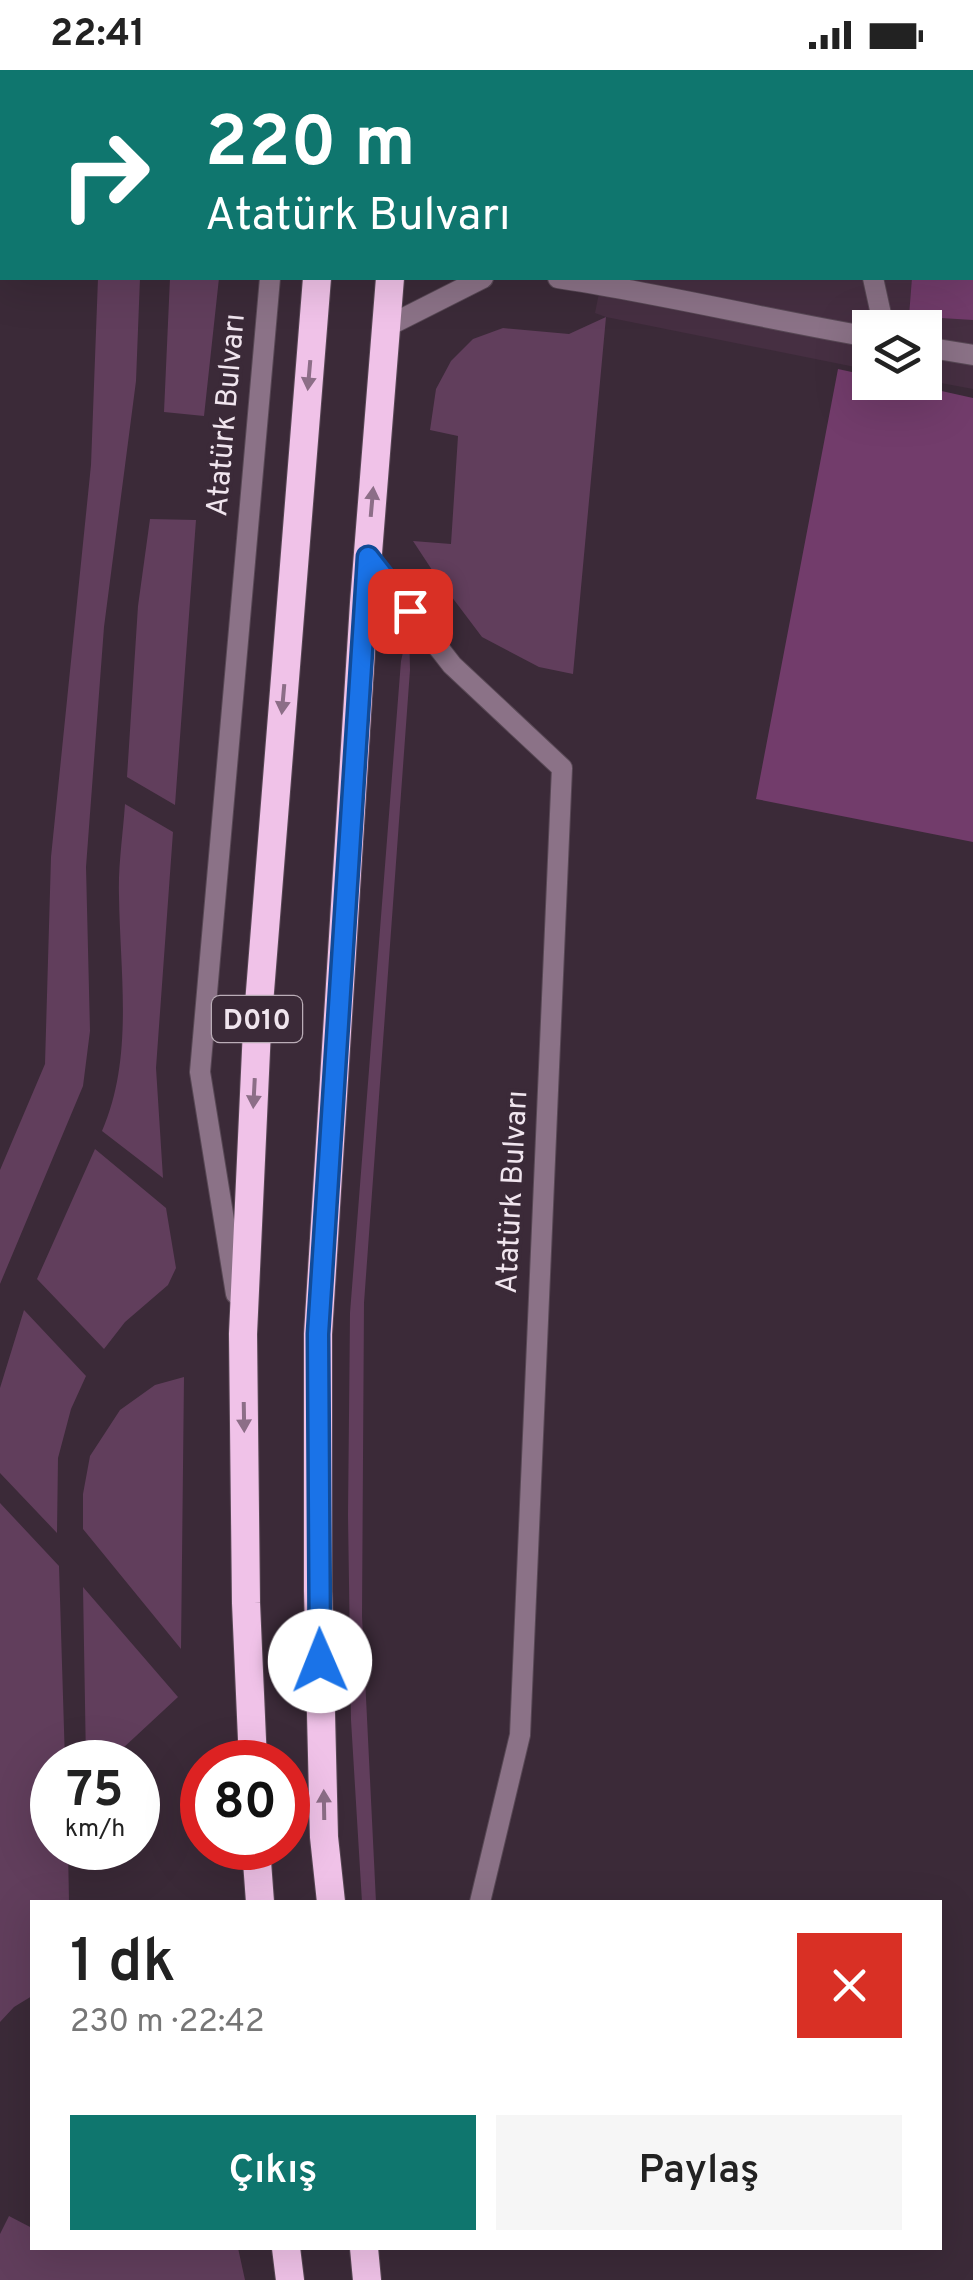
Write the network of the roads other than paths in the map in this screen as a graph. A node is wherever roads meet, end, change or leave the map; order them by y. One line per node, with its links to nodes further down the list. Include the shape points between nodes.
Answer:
1 (270, 280): 13 (street, Atatürk Bulvarı, via 200,1072)
2 (317, 280): 13 (highway, Atatürk Bulvarı / D010, one-way to 13, via 257,1029)
3 (390, 280): 8 (highway, D010)
4 (479, 280): 8 (street)
5 (571, 280): 9 (street)
6 (873, 280): 7 (street)
7 (880, 310)
8 (386, 327): 12 (highway, D010, one-way to 8)
9 (852, 334)
10 (942, 349): 11 (street)
11 (973, 355)
12 (368, 557): 17 (highway, D010, one-way to 12, via 318,1591 318,1334); 18 (street, Atatürk Bulvarı, via 452,665 562,768 520,1735)
13 (242, 1334): 14 (highway, Atatürk Bulvarı / D010, one-way to 14)
14 (252, 1740)
15 (258, 1870): 16 (highway)
16 (260, 1900)
17 (330, 1900)
18 (480, 1900)
19 (286, 2250): 21 (highway)
20 (364, 2250): 22 (highway)
21 (290, 2280)
22 (367, 2280)

